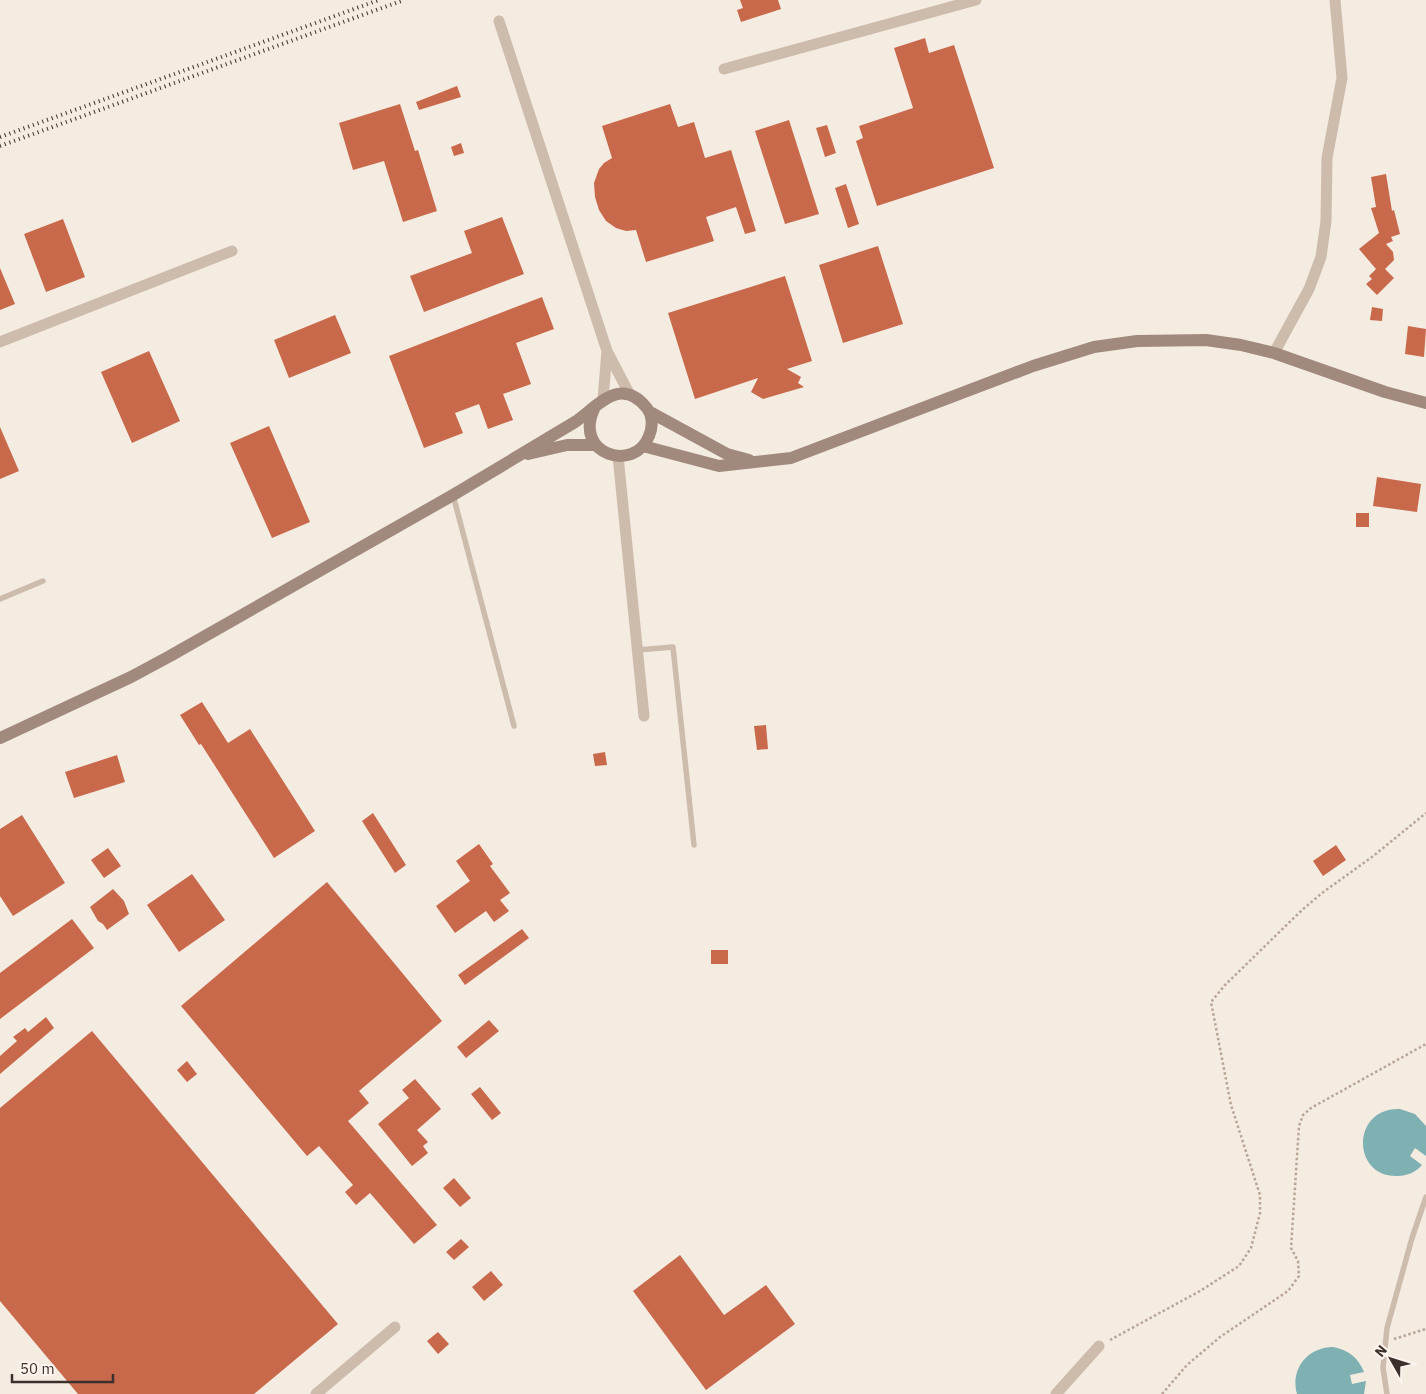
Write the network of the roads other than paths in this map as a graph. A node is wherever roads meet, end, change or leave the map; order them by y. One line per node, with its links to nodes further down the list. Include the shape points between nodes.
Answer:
1 (976, 0): 4 (street)
2 (1335, 0): 8 (street, via 1342,78 1327,158 1326,221 1321,257 1309,288)
3 (499, 20): 7 (street)
4 (724, 69)
5 (232, 251): 6 (street)
6 (0, 342)
7 (607, 351): 9 (street); 10 (street)
8 (1274, 353): 11 (street); 18 (street, via 1206,340 1138,340 1094,347 1033,366 790,458)
9 (630, 395): 10 (street, via 616,394); 13 (street)
10 (603, 399): 12 (street)
11 (1426, 403)
12 (594, 409): 14 (street, via 589,419 589,430); 17 (street)
13 (650, 412): 15 (street, via 651,433); 18 (street, via 727,454)
14 (596, 445): 16 (street, via 605,453); 17 (street, via 567,445)
15 (643, 446): 16 (street, via 630,455); 18 (street, via 719,466)
16 (618, 456): 22 (street)
17 (516, 457): 19 (street)
18 (756, 462)
19 (453, 495): 24 (lane); 25 (street, via 131,677)
20 (43, 581): 21 (lane)
21 (0, 599)
22 (638, 650): 23 (street); 26 (lane, via 673,647)
23 (644, 716)
24 (514, 726)
25 (0, 738)
26 (694, 845)
27 (1426, 1197): 32 (lane, via 1390,1319 1383,1368)
28 (395, 1327): 30 (street)
29 (1099, 1346): 31 (street)
30 (316, 1394)
31 (1056, 1394)
32 (1387, 1394)

